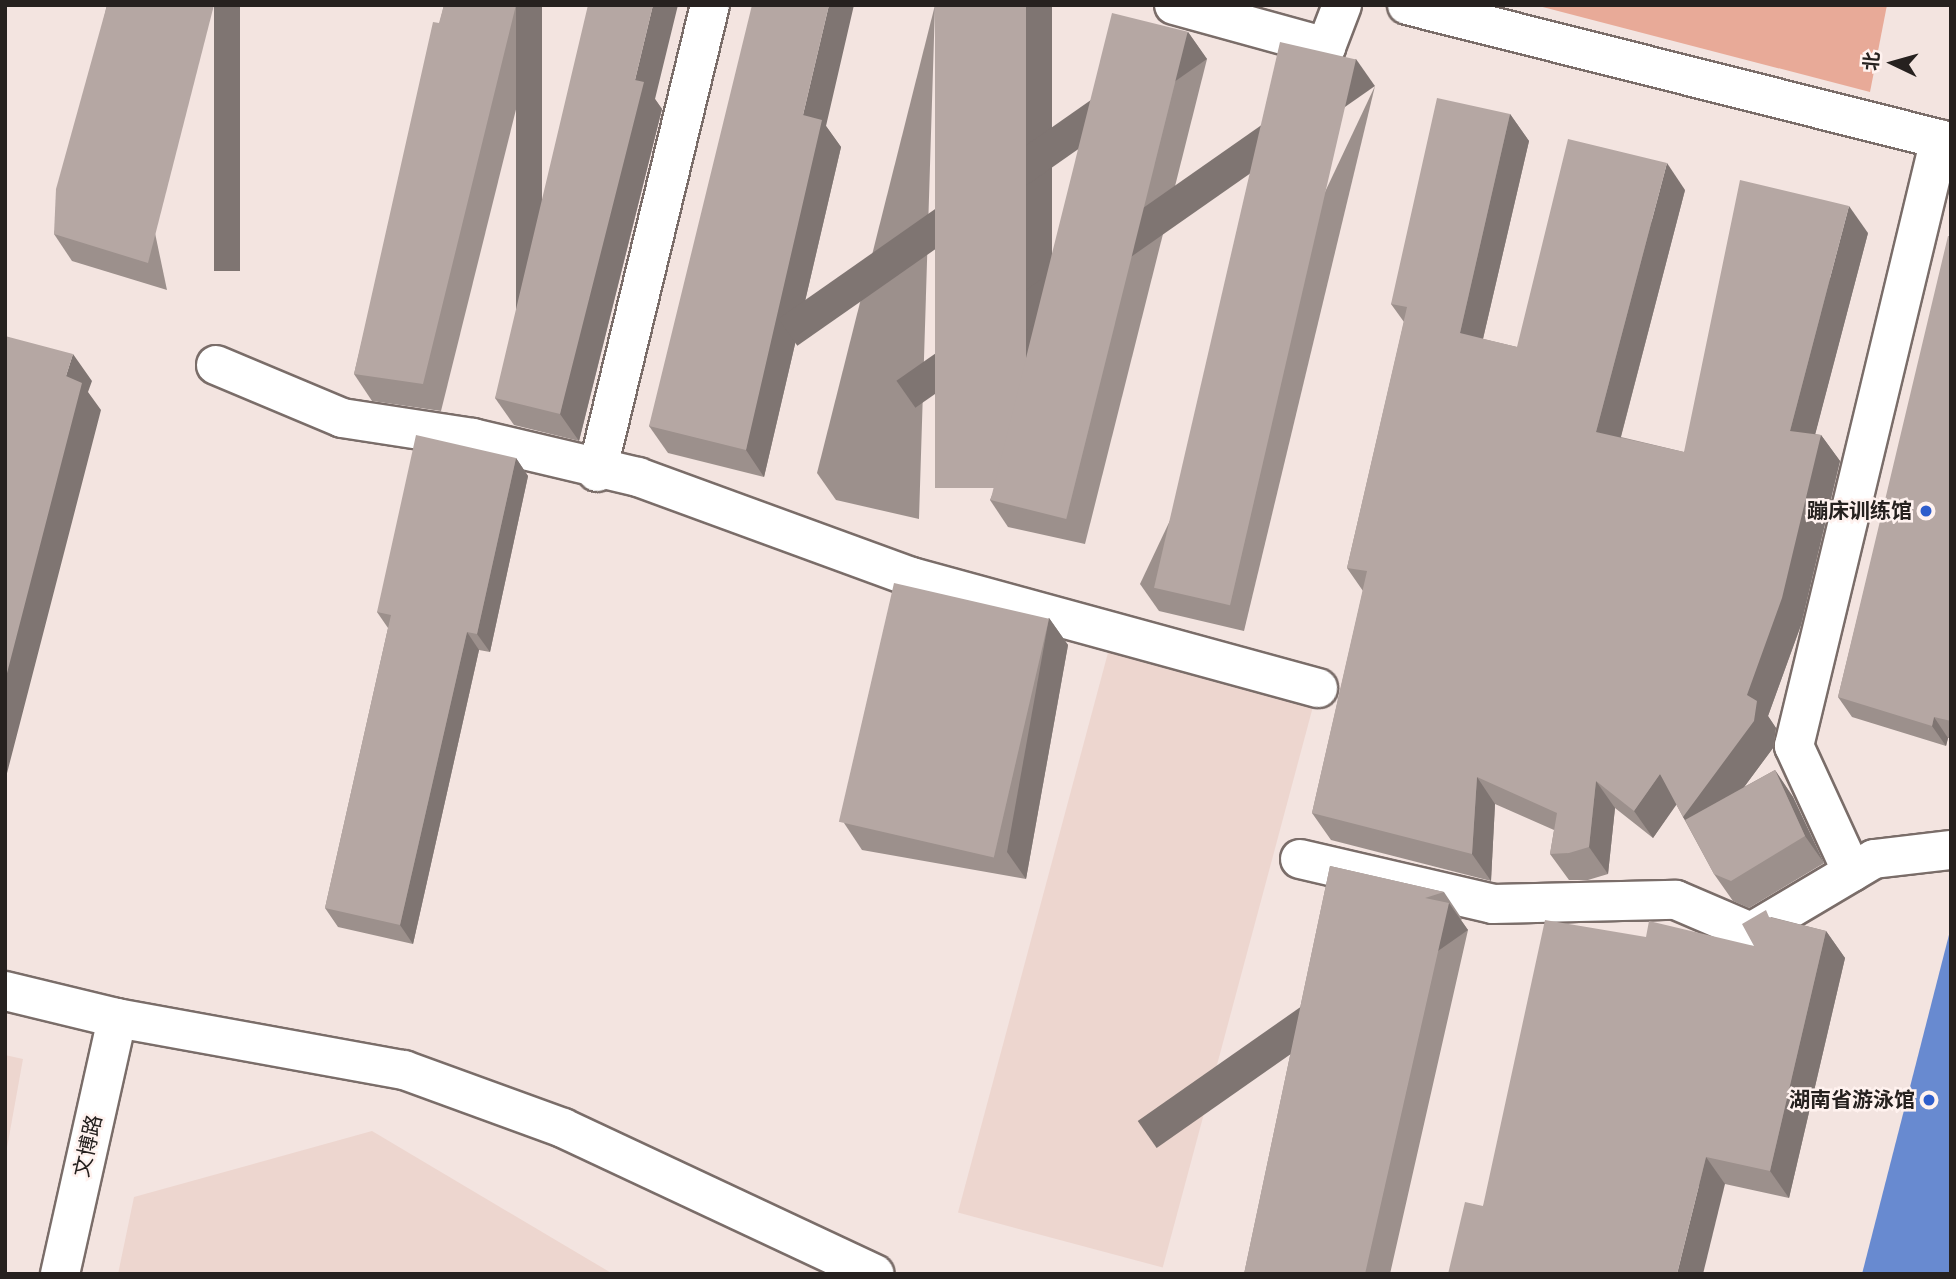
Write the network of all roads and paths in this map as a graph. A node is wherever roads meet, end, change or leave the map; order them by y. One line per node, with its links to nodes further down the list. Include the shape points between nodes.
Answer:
1 (710, 5): 7 (street)
2 (1174, 5): 3 (street, via 1326,47)
3 (1342, 5)
4 (1407, 5): 5 (street)
5 (1945, 141): 11 (street, via 1794,746)
6 (216, 365): 7 (street, via 342,418 473,438)
7 (597, 472): 8 (street, via 638,477 912,577)
8 (1318, 688)
9 (1951, 850): 11 (street, via 1874,859)
10 (1300, 859): 11 (street, via 1493,904 1676,900 1751,932)
11 (1852, 872)
12 (5, 991): 13 (street)
13 (117, 1018): 14 (street, 文博路); 15 (street, via 404,1070 563,1128)
14 (60, 1274)
15 (874, 1274)

